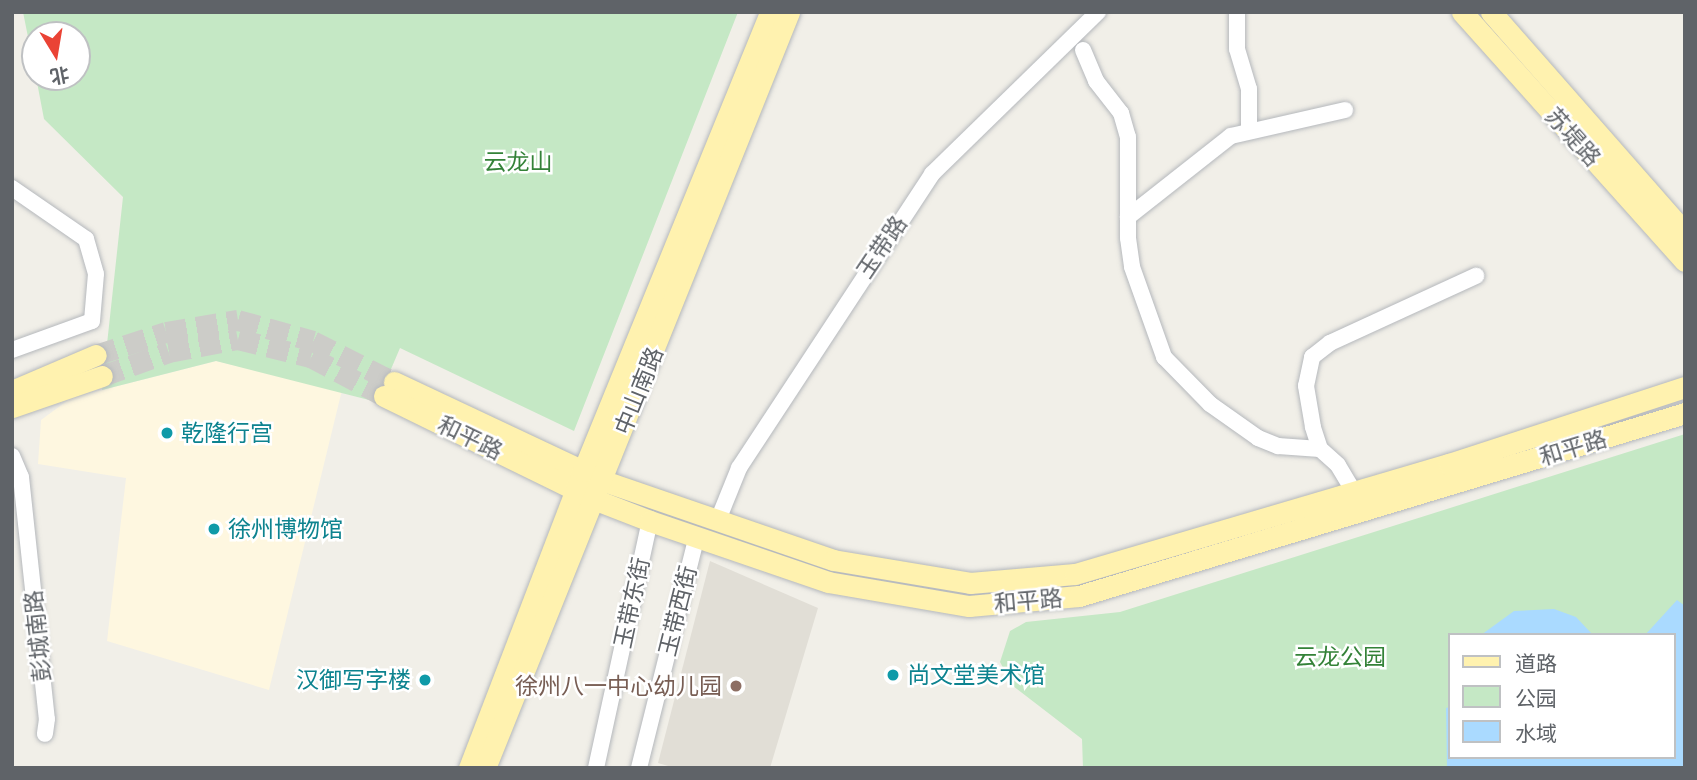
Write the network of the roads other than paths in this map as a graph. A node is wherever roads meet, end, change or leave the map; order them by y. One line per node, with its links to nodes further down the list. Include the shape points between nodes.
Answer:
1 (771, 12): 25 (main road, 中山南路)
2 (789, 12): 26 (main road, 中山南路)
3 (1098, 12): 28 (street, 玉带路, via 932,174 739,468)
4 (1237, 12): 9 (street, via 1237,49 1249,89)
5 (1462, 12): 13 (main road, 苏堤路)
6 (1491, 12): 12 (main road, 苏堤路)
7 (1083, 50): 11 (street, via 1096,81 1121,113 1129,136)
8 (1345, 110): 9 (street)
9 (1249, 131): 11 (street, via 1214,146 1191,172)
10 (12, 188): 15 (street, via 86,239 96,274 92,321)
11 (1128, 217): 23 (street, via 1132,267 1144,310 1172,370 1258,438 1278,446)
12 (1685, 233)
13 (1685, 261)
14 (1476, 276): 23 (street, via 1330,343 1312,358 1307,368 1308,406)
15 (12, 350)
16 (96, 355): 20 (main road)
17 (102, 376): 21 (main road)
18 (1685, 387): 27 (main road, 和平路)
19 (389, 389): 25 (main road, 和平路)
20 (12, 391)
21 (12, 407)
22 (1685, 413): 30 (main road, 和平路, via 1079,596 969,606 828,582)
23 (1320, 449): 27 (street, via 1338,465)
24 (12, 456): 31 (street, 彭城南路, via 21,477 47,719)
25 (580, 480): 26 (main road, 和平路); 32 (main road, 中山南路)
26 (600, 490): 28 (main road, 和平路); 29 (main road, 和平路); 33 (main road, 中山南路)
27 (1354, 492): 28 (main road, 和平路, via 1075,574 970,583 833,561)
28 (718, 520)
29 (650, 521): 30 (main road, 和平路); 34 (street, 玉带东街)
30 (697, 536): 35 (street, 玉带西街)
31 (44, 734)
32 (469, 768)
33 (485, 768)
34 (596, 768)
35 (639, 768)

